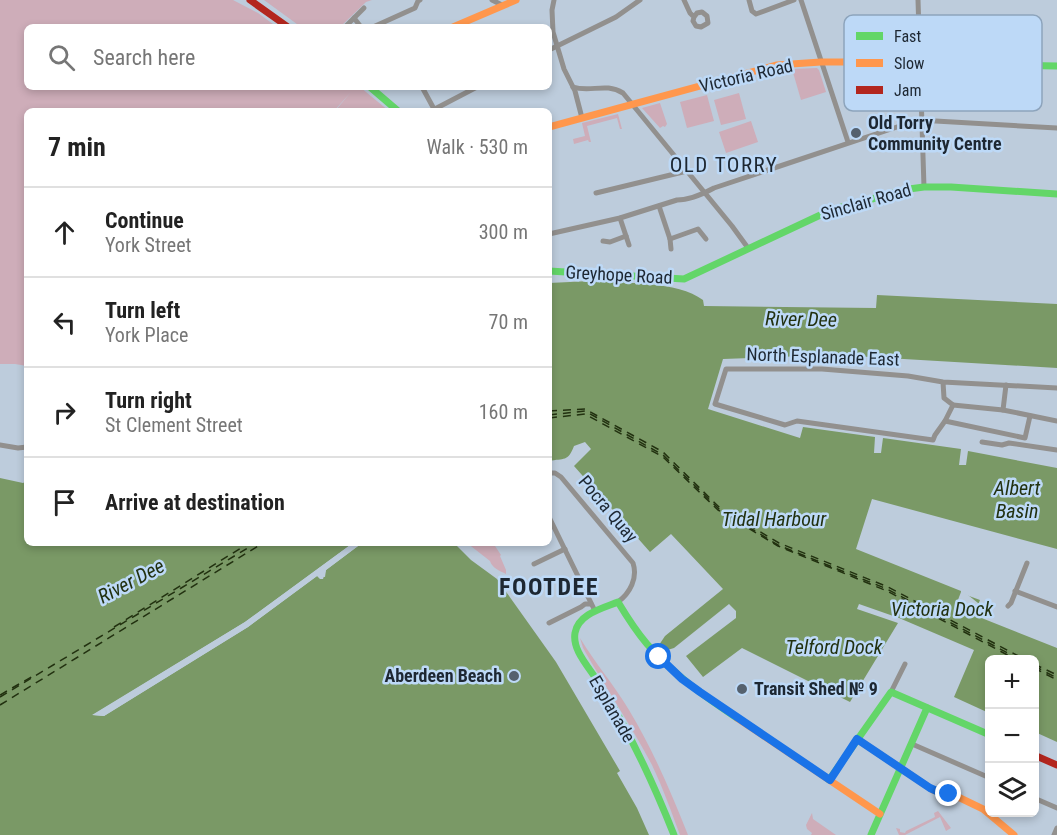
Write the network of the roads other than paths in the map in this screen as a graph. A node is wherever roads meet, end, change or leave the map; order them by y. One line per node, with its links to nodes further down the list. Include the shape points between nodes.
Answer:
1 (250, 0): 18 (street)
2 (420, 0): 21 (street, via 416,8)
3 (492, 0): 13 (street)
4 (516, 0): 13 (street)
5 (554, 0): 23 (street)
6 (640, 0): 12 (street)
7 (684, 0): 16 (street)
8 (749, 0): 9 (street, via 756,14)
9 (791, 0)
10 (801, 0): 27 (street)
11 (918, 0): 15 (street)
12 (633, 2): 25 (street, via 616,16)
13 (502, 5): 22 (street)
14 (364, 8): 17 (street)
15 (918, 15)
16 (694, 17)
17 (354, 18): 19 (street); 20 (street)
18 (284, 24)
19 (348, 24)
20 (359, 24)
21 (381, 24)
22 (460, 24)
23 (551, 24)
24 (552, 35): 25 (street)
25 (556, 46): 26 (street); 31 (street)
26 (552, 48)
27 (821, 62): 28 (street, Victoria Road); 35 (street, Victoria Road, via 777,65); 44 (street)
28 (844, 62)
29 (1042, 66): 30 (street, Victoria Road)
30 (1057, 66)
31 (573, 87): 35 (street, via 613,88); 40 (street)
32 (374, 90): 36 (street)
33 (423, 90): 37 (street)
34 (471, 90): 38 (street)
35 (633, 105): 40 (street, Victoria Road); 45 (street)
36 (394, 108)
37 (432, 108)
38 (437, 108)
39 (922, 111): 41 (street)
40 (582, 118): 42 (street, Victoria Road)
41 (922, 120): 43 (street); 44 (street); 46 (street)
42 (552, 126)
43 (1057, 128)
44 (848, 142): 48 (street)
45 (687, 171): 47 (street); 48 (street)
46 (924, 187): 49 (street, Sinclair Road); 58 (street, Sinclair Road, via 831,210)
47 (596, 193)
48 (705, 193): 50 (street); 58 (street)
49 (1057, 194)
50 (659, 206): 51 (street); 54 (street)
51 (620, 218): 52 (street); 53 (street)
52 (552, 233)
53 (626, 236): 56 (street); 57 (street)
54 (670, 239): 55 (street, via 698,230); 59 (street)
55 (706, 240)
56 (603, 242)
57 (628, 245)
58 (748, 248): 61 (street, Sinclair Road)
59 (671, 249)
60 (552, 271): 61 (street, Greyhope Road)
61 (689, 277)
62 (943, 382): 63 (street, North Esplanade East); 65 (street, via 944,398); 68 (street, North Esplanade East, via 822,369 726,369 715,404 785,425 797,421 933,440)
63 (1006, 385): 64 (street, North Esplanade East); 66 (street)
64 (1057, 388)
65 (953, 405): 66 (street); 68 (street)
66 (1003, 410): 67 (street)
67 (1030, 416): 68 (street, via 1025,438); 69 (street)
68 (945, 421)
69 (1057, 422)
70 (982, 442): 73 (street)
71 (0, 445): 72 (street)
72 (24, 447)
73 (1057, 447)
74 (552, 473): 80 (street, Pocra Quay, via 561,477 633,563 633,583)
75 (552, 524): 76 (street)
76 (565, 549): 78 (street); 81 (street)
77 (1027, 563): 79 (street)
78 (534, 564)
79 (1015, 591): 82 (street); 83 (street)
80 (618, 602): 84 (street, Esplanade); 96 (street, via 633,627 682,679)
81 (591, 604): 84 (street); 85 (street)
82 (1008, 606)
83 (1057, 607)
84 (595, 612): 101 (street, Esplanade, via 580,622 575,641 648,772)
85 (549, 623)
86 (905, 664): 87 (street)
87 (891, 692): 88 (street); 90 (street)
88 (927, 708): 89 (street); 91 (street)
89 (985, 733)
90 (857, 739): 94 (street); 96 (street)
91 (912, 744): 94 (street); 95 (street)
92 (1039, 757): 93 (street)
93 (1057, 765)
94 (900, 769): 99 (street); 103 (street, via 935,791 980,807)
95 (985, 776)
96 (830, 780): 99 (street)
97 (1039, 800): 98 (street)
98 (1057, 808)
99 (880, 814): 102 (street)
100 (1057, 828): 104 (street)
101 (674, 835)
102 (871, 835)
103 (1014, 835)
104 (1054, 835)

